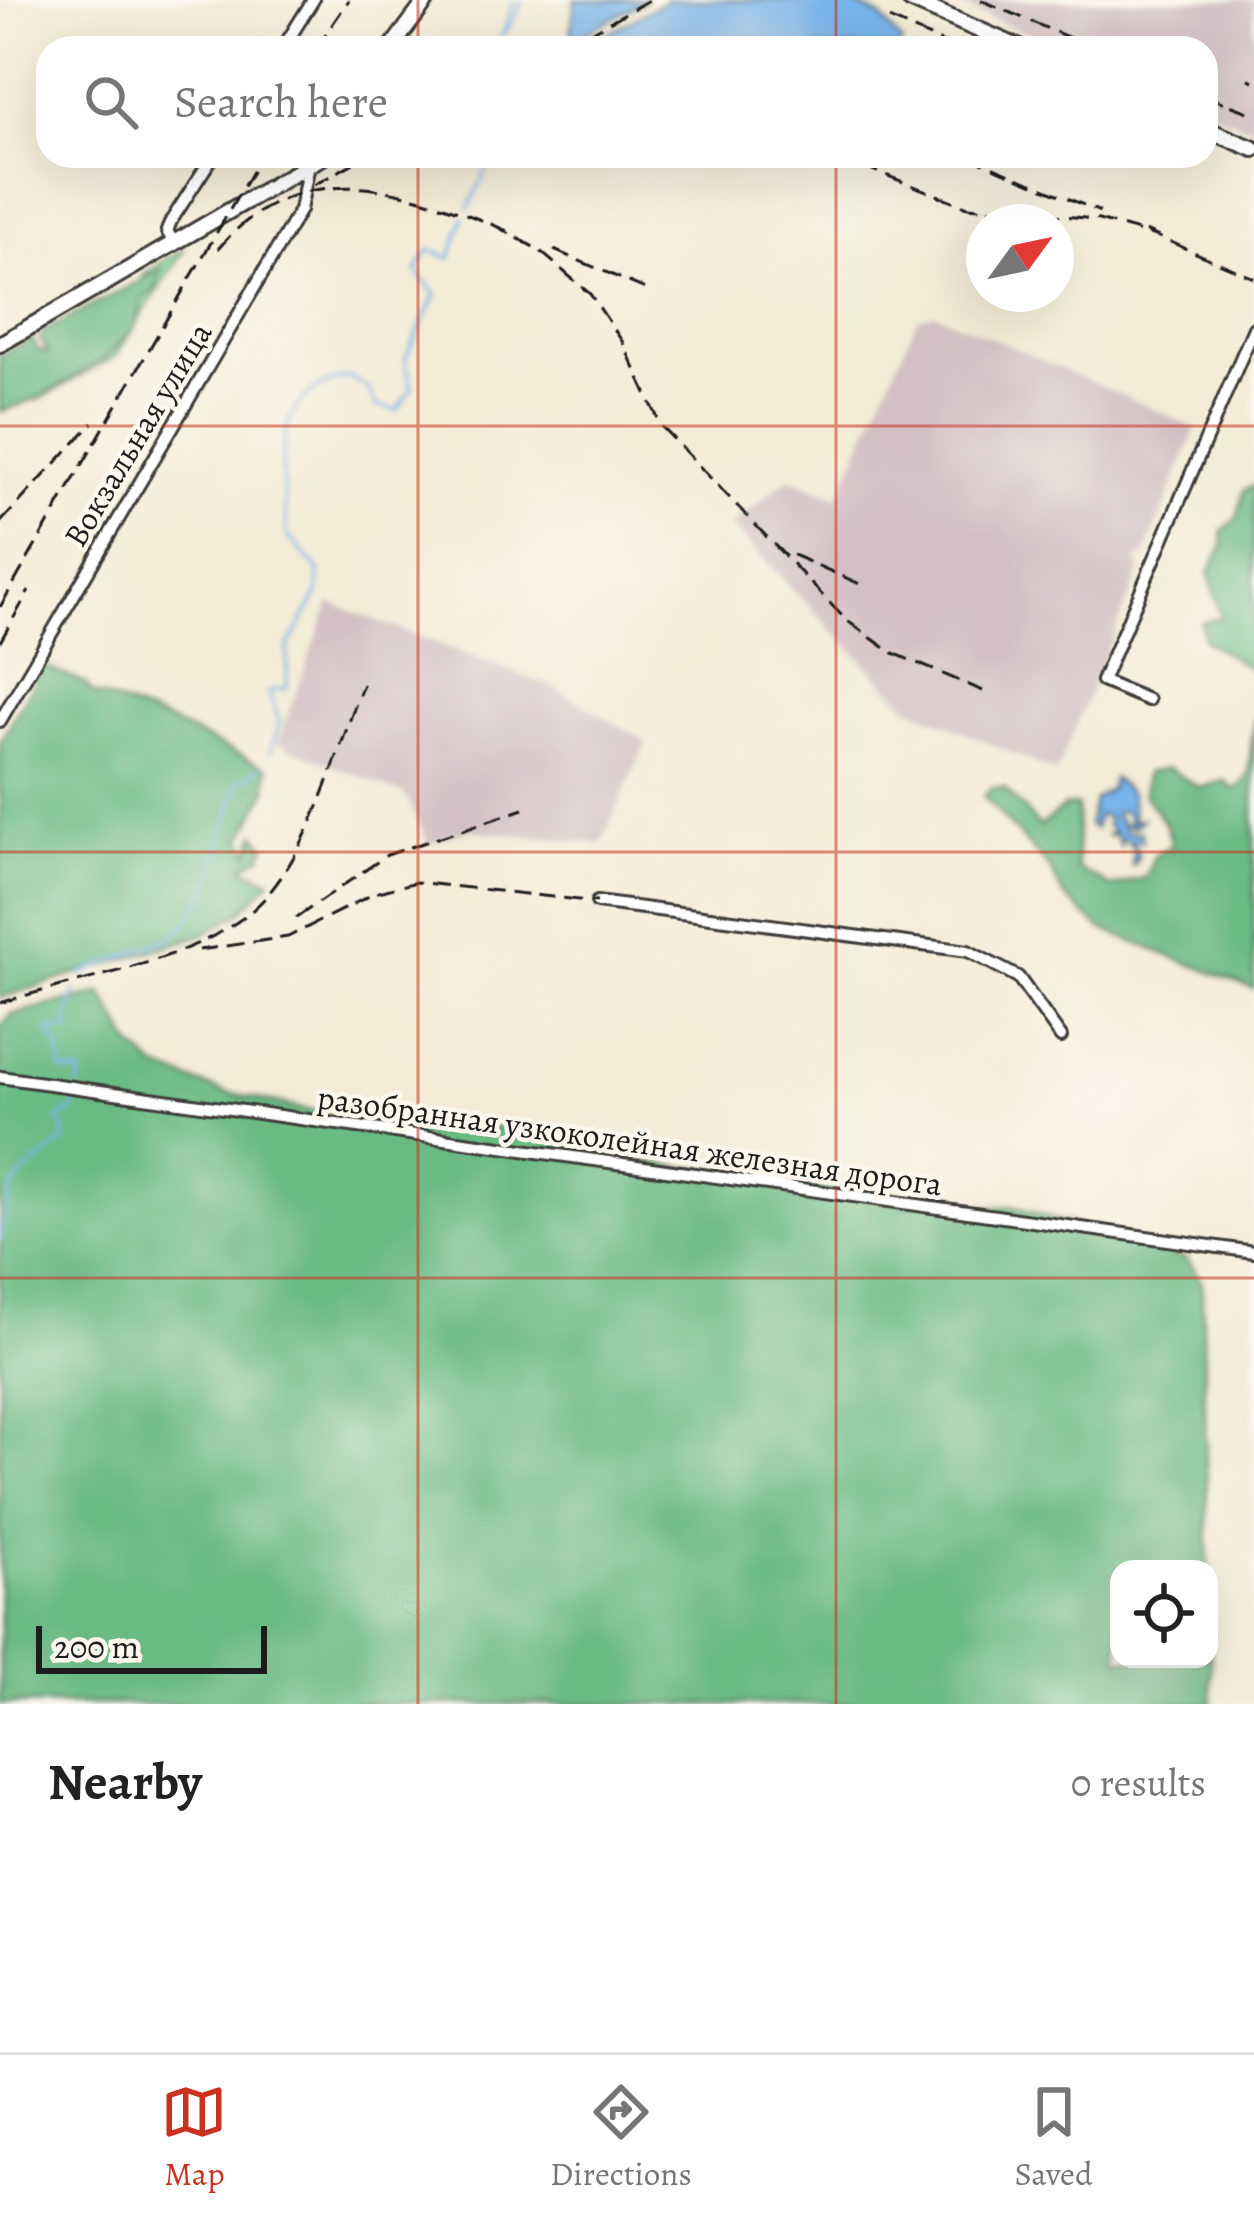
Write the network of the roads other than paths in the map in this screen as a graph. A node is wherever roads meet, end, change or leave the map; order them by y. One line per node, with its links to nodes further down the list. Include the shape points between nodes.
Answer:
1 (313, 0): 4 (street)
2 (427, 0): 5 (main road)
3 (910, 0): 6 (main road)
4 (290, 36)
5 (400, 36)
6 (992, 36)
7 (1218, 134): 8 (main road)
8 (1254, 149)
9 (205, 168): 12 (street, via 171,221)
10 (310, 168): 11 (main road)
11 (308, 170): 12 (main road); 16 (street, Вокзальная улица, via 300,210)
12 (174, 243): 14 (main road)
13 (1254, 328): 15 (street, via 1102,681)
14 (0, 344)
15 (1148, 700)
16 (0, 721)
17 (597, 902): 18 (street, via 968,951 1018,977)
18 (1061, 1037)
19 (0, 1077): 20 (street, разобранная узкоколейная железная дорога)
20 (1254, 1252)

